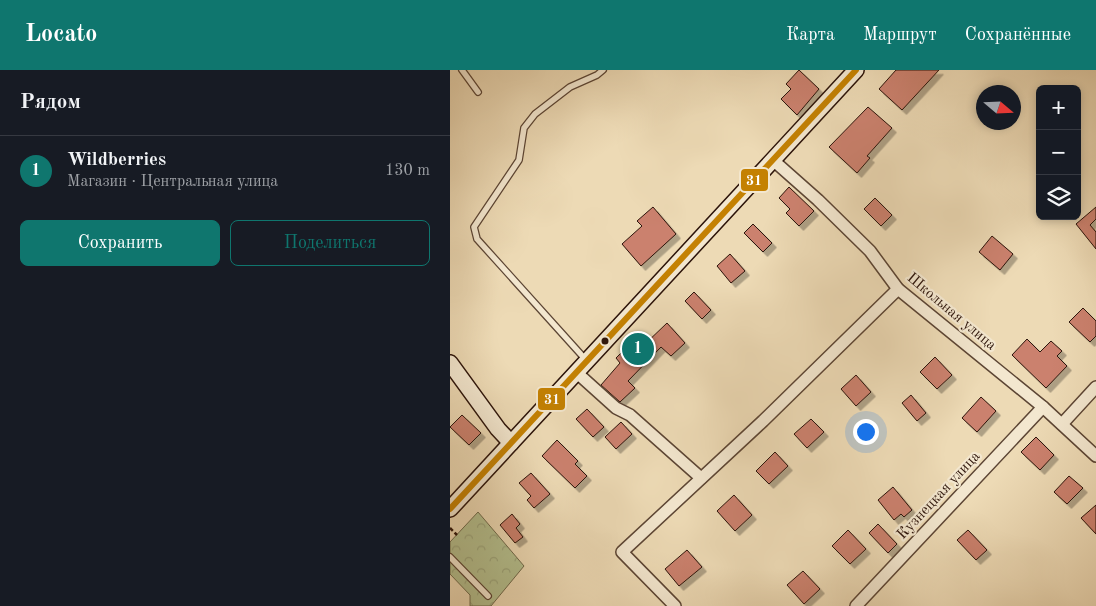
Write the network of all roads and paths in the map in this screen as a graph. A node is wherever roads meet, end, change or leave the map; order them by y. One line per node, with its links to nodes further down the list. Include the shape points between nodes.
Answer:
1 (462, 70): 4 (lane)
2 (603, 70): 7 (lane, via 570,86 535,114 524,128 519,160 474,227 477,239)
3 (856, 70): 5 (street)
4 (478, 92)
5 (774, 161): 6 (street, Школьная улица, via 870,251); 7 (street)
6 (898, 290): 11 (street, Школьная улица); 15 (street)
7 (586, 360): 9 (street)
8 (450, 363): 13 (street)
9 (576, 372): 13 (street); 15 (street)
10 (1096, 388): 12 (street)
11 (1043, 407): 12 (street, Школьная улица); 22 (street, Кузнецкая улица)
12 (1062, 424): 14 (street, Школьная улица)
13 (511, 443): 16 (street)
14 (1096, 456)
15 (701, 478): 21 (street, via 622,552)
16 (450, 509)
17 (450, 528): 18 (path)
18 (457, 535)
19 (450, 557): 20 (lane)
20 (488, 596)
21 (675, 606)
22 (856, 606)

